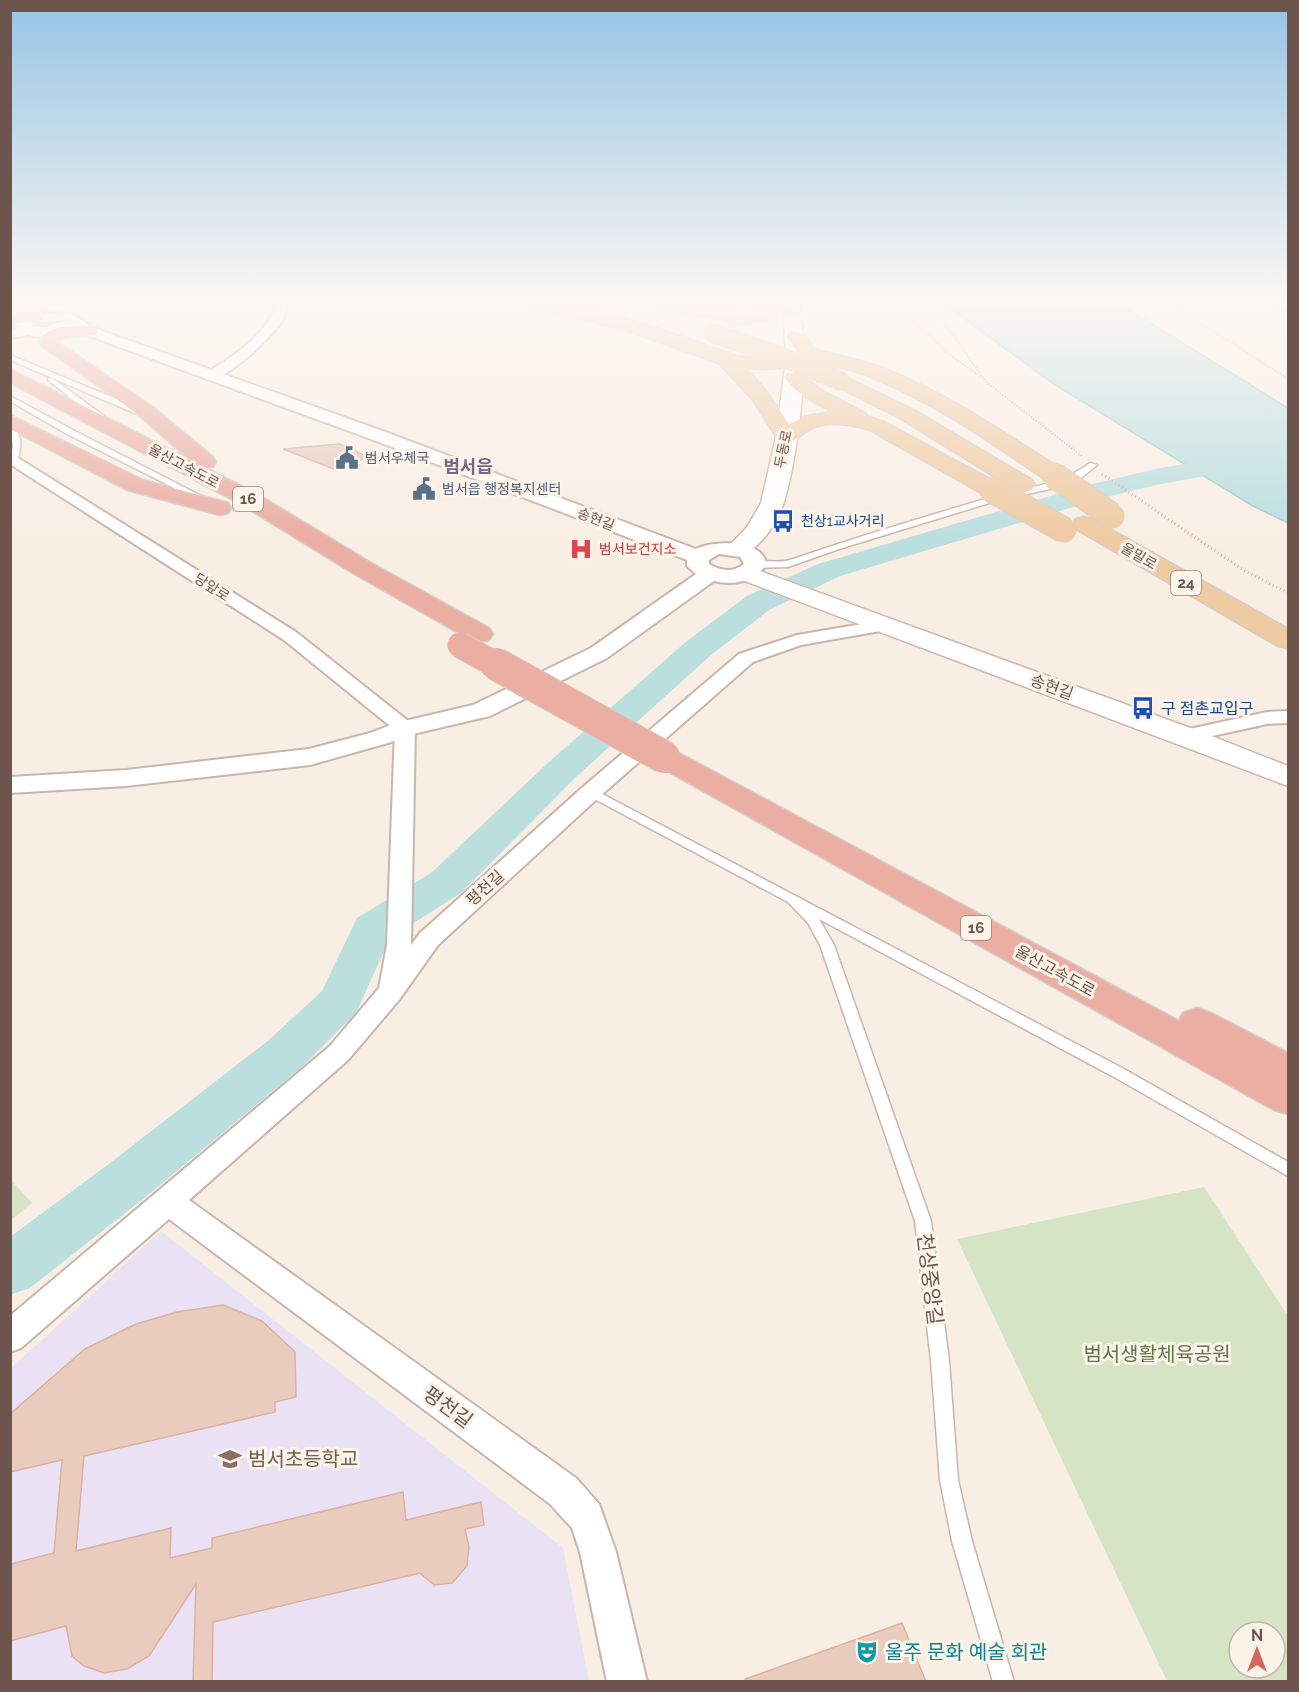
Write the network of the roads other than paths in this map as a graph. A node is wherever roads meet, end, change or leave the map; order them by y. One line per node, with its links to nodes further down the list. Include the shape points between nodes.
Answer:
1 (20, 380): 17 (highway, 울산고속도로 / 16)
2 (52, 380): 17 (lane)
3 (65, 380): 13 (lane)
4 (99, 380): 13 (highway)
5 (226, 380): 24 (street, 송현길)
6 (748, 380): 18 (main road)
7 (793, 380): 18 (main road, 두동로)
8 (803, 380): 16 (main road, via 812,393)
9 (857, 380): 22 (main road, 24, via 1024,485)
10 (882, 380): 27 (main road, bridge, via 903,384 993,435)
11 (10, 387): 21 (highway, 울산고속도로 / 16)
12 (10, 398): 21 (lane, via 68,431)
13 (155, 419): 21 (highway)
14 (10, 421): 21 (highway, via 135,485)
15 (10, 426): 19 (lane, via 19,448)
16 (877, 426): 18 (main road, via 853,420 818,420); 22 (main road, bridge, via 991,489)
17 (118, 431): 21 (highway, 울산고속도로 / 16)
18 (786, 437): 23 (main road, 두동로, via 772,502 757,531)
19 (12, 458): 29 (street, 당앞로, via 290,636)
20 (1093, 465): 25 (lane, via 1052,486 997,498)
21 (240, 513): 31 (highway, 울산고속도로 / 16, bridge)
22 (1074, 527): 27 (main road, 울밀로 / 24)
23 (738, 549): 24 (street, via 719,548); 25 (street, via 752,556)
24 (704, 565): 25 (street, via 728,576); 29 (street, via 599,653 481,711)
25 (756, 572): 26 (main road, 송현길)
26 (886, 625): 30 (main road, 송현길); 34 (street, 송현길, via 812,636 746,658)
27 (1281, 636)
28 (1288, 717): 30 (street)
29 (405, 728): 33 (street, via 310,757 138,777); 36 (street, 평천길, via 399,945)
30 (1185, 736): 32 (main road, 송현길)
31 (674, 751): 37 (highway, 울산고속도로 / 16); 38 (highway, 울산고속도로 / 16)
32 (1288, 777)
33 (10, 785)
34 (591, 792): 35 (lane); 36 (street, 평천길, via 429,939)
35 (790, 897): 39 (lane, via 1119,1073); 43 (lane, 천상중앙길, via 813,920 827,945 923,1221 949,1480 962,1541)
36 (390, 993): 40 (street, 평천길, via 339,1053)
37 (1288, 1071)
38 (1288, 1098)
39 (1288, 1169)
40 (169, 1202): 41 (street, 평천길); 42 (street, 평천길, via 562,1491 586,1517 598,1552)
41 (10, 1337)
42 (627, 1682)
43 (1004, 1682)

